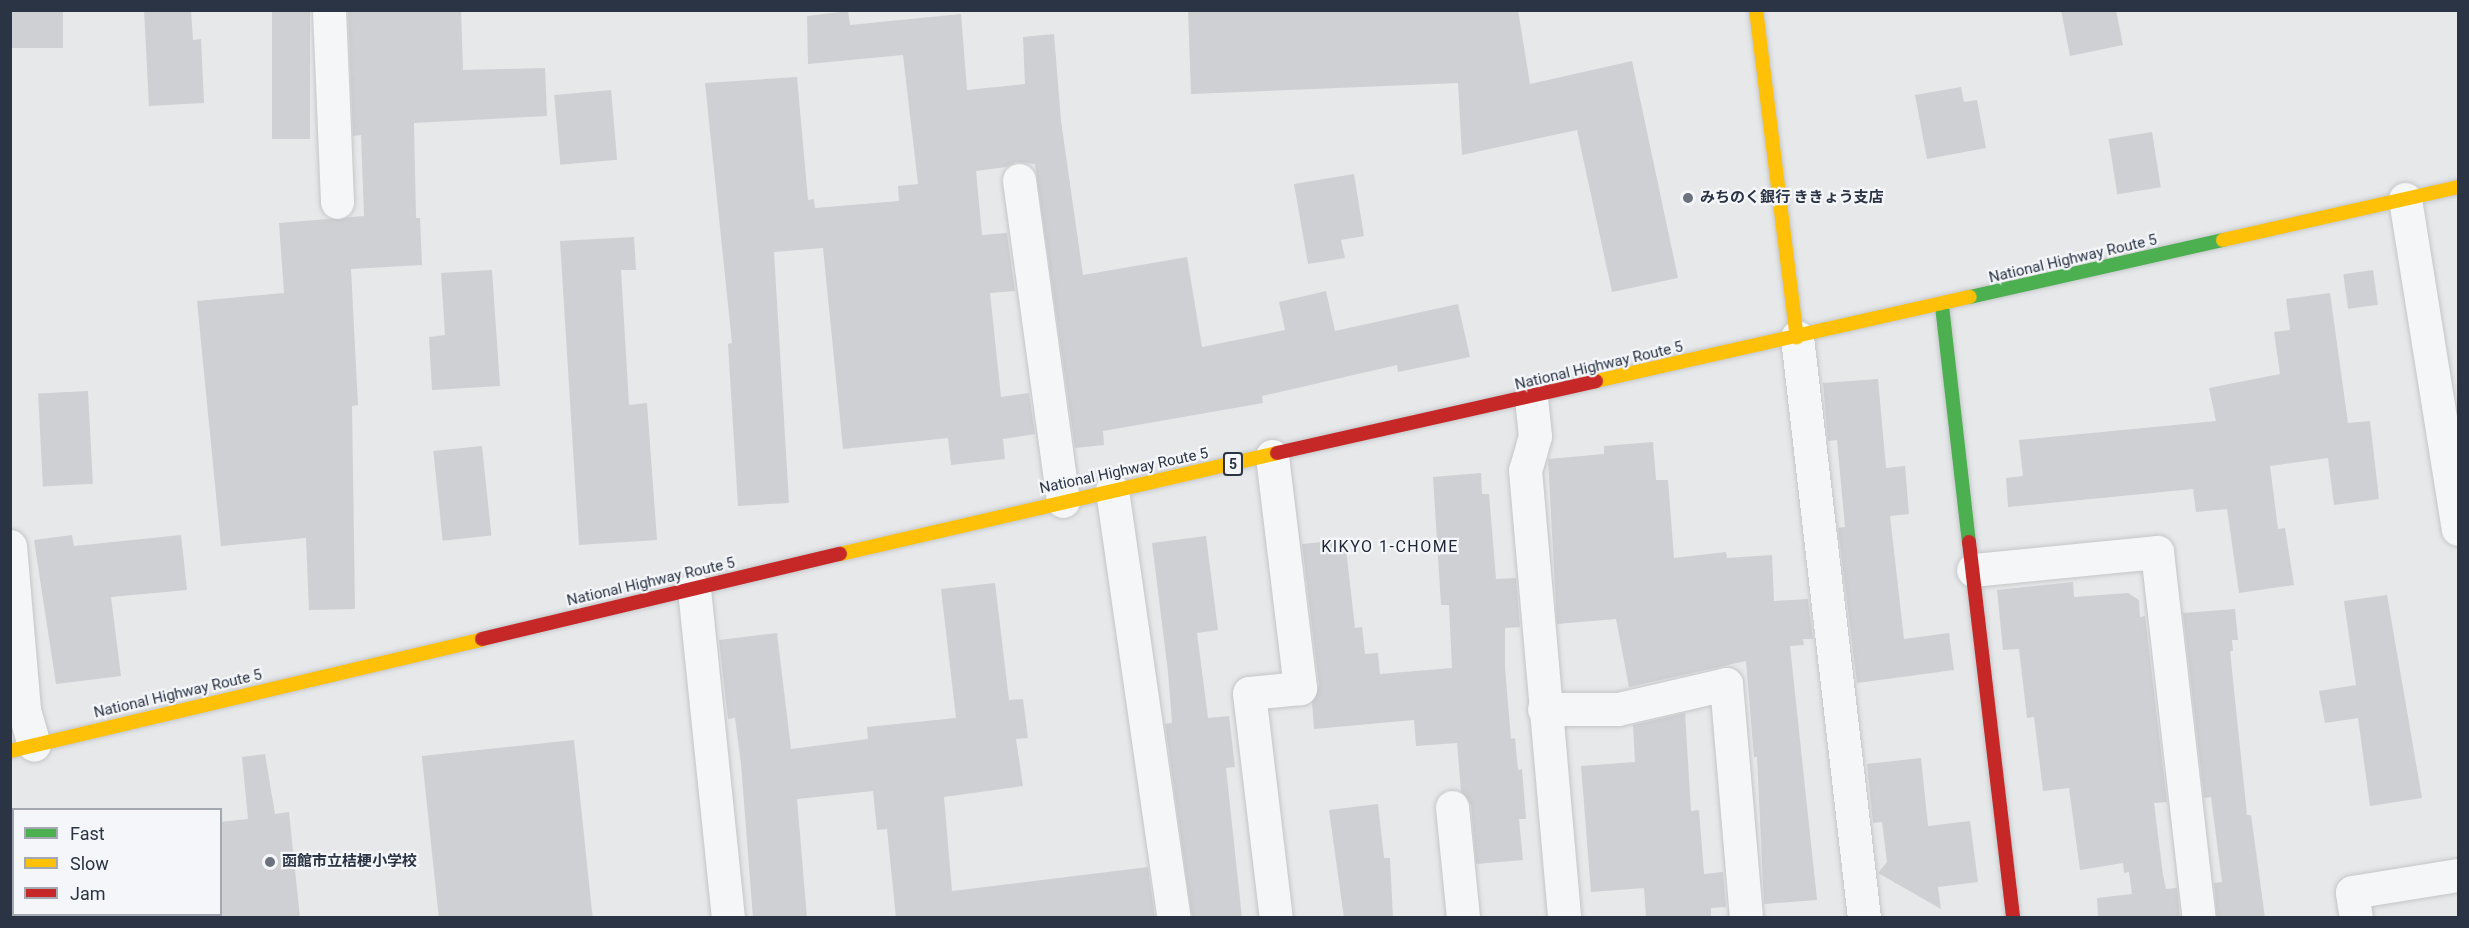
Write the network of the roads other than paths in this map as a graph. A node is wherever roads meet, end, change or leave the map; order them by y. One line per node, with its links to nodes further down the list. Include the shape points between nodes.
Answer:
1 (329, 10): 6 (street)
2 (1756, 10): 8 (main road)
3 (1019, 180): 12 (street)
4 (2458, 187): 5 (main road, National Highway Route 5 / 5)
5 (2405, 199): 7 (main road, National Highway Route 5 / 5); 13 (street)
6 (338, 202)
7 (1942, 306): 8 (main road, National Highway Route 5 / 5); 15 (main road)
8 (1797, 337): 9 (main road, National Highway Route 5 / 5); 27 (street)
9 (1531, 398): 10 (main road, National Highway Route 5 / 5); 17 (street, via 1535,436 1525,470)
10 (1272, 456): 11 (main road, National Highway Route 5 / 5); 23 (street, via 1300,688 1249,693)
11 (1112, 490): 12 (main road, National Highway Route 5 / 5); 22 (street)
12 (1063, 501): 16 (main road, National Highway Route 5 / 5)
13 (2458, 529)
14 (10, 546): 18 (street, via 24,710)
15 (1973, 570): 28 (main road); 29 (street, via 2157,552)
16 (694, 589): 18 (main road, National Highway Route 5 / 5); 21 (street)
17 (1544, 709): 25 (street); 26 (street, via 1618,709 1726,684)
18 (22, 748)
19 (1452, 807): 24 (street)
20 (2458, 875): 30 (street, via 2352,892)
21 (728, 918)
22 (1174, 918)
23 (1276, 918)
24 (1463, 918)
25 (1564, 918)
26 (1746, 918)
27 (1864, 918)
28 (2013, 918)
29 (2199, 918)
30 (2356, 918)

